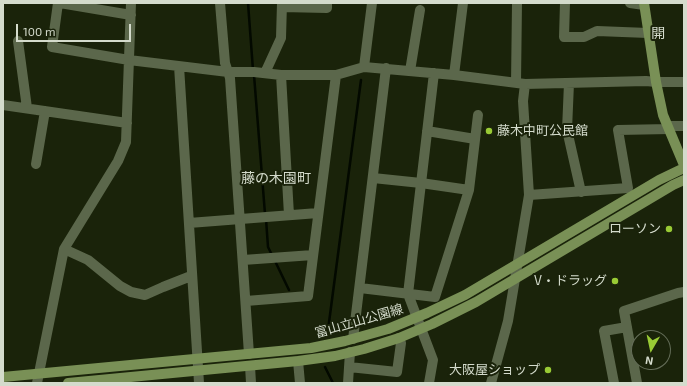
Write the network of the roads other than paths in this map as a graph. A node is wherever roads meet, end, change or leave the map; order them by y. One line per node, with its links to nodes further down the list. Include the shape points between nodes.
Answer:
1 (59, 3): 13 (street); 16 (street, via 52,47)
2 (131, 3): 13 (street)
3 (220, 3): 21 (street)
4 (327, 3): 11 (street, via 327,8)
5 (372, 3): 18 (street)
6 (463, 3): 26 (street)
7 (517, 3): 30 (street)
8 (564, 3): 14 (street, via 564,37 584,37 597,31)
9 (630, 3): 10 (street)
10 (644, 4): 14 (main road)
11 (282, 5): 22 (street, via 280,38)
12 (420, 10): 20 (street)
13 (131, 14): 16 (street)
14 (648, 33): 27 (main road)
15 (18, 41): 32 (street)
16 (129, 60): 17 (street); 35 (street)
17 (179, 66): 21 (street); 52 (street)
18 (364, 67): 19 (street); 25 (street)
19 (386, 68): 20 (street); 43 (street)
20 (410, 71): 23 (street)
21 (228, 72): 22 (street); 51 (street)
22 (265, 73): 24 (street)
23 (434, 73): 26 (street); 38 (street)
24 (282, 75): 25 (street); 50 (street)
25 (336, 75): 49 (street)
26 (454, 75): 30 (street)
27 (656, 82): 28 (street); 29 (street, via 646,80); 37 (main road)
28 (684, 82)
29 (569, 83): 30 (street); 47 (street, via 567,130)
30 (521, 84): 48 (street)
31 (3, 104): 32 (street)
32 (27, 108): 33 (street)
33 (45, 111): 35 (street); 40 (street)
34 (478, 115): 39 (street)
35 (127, 123): 53 (street, via 126,142 118,161)
36 (684, 126): 37 (street)
37 (668, 127): 41 (main road); 47 (street, via 618,130 628,188)
38 (428, 131): 39 (street); 45 (street)
39 (475, 139): 46 (street)
40 (36, 164)
41 (684, 165)
42 (684, 168): 56 (main road, 富山立山公園線, via 659,180)
43 (373, 178): 45 (street); 59 (street)
44 (684, 180): 58 (main road, 富山立山公園線)
45 (421, 183): 46 (street); 61 (street)
46 (469, 190): 61 (street, via 435,297)
47 (581, 192): 48 (street)
48 (529, 195): 56 (street)
49 (318, 213): 50 (street); 54 (street)
50 (289, 215): 51 (street)
51 (240, 219): 52 (street); 55 (street)
52 (188, 223): 57 (street)
53 (64, 249): 57 (street, via 88,260 120,286 145,295); 76 (street)
54 (313, 255): 55 (street); 62 (street, via 308,296)
55 (243, 260): 62 (street)
56 (517, 264): 58 (street); 63 (main road, 富山立山公園線, via 464,295)
57 (192, 276): 70 (street)
58 (514, 279): 65 (main road, 富山立山公園線, via 476,302); 83 (street, via 508,321)
59 (360, 288): 61 (street); 67 (street)
60 (684, 292): 64 (street, via 624,311)
61 (408, 294): 63 (street)
62 (246, 301): 69 (street)
63 (417, 318): 65 (street); 67 (main road, 富山立山公園線)
64 (627, 327): 84 (street, via 604,331); 85 (street)
65 (421, 329): 66 (main road, 富山立山公園線); 82 (street, via 433,360)
66 (400, 338): 68 (main road, 富山立山公園線); 73 (street, via 397,372)
67 (354, 339): 69 (main road, 富山立山公園線, via 311,348)
68 (350, 352): 71 (main road, 富山立山公園線); 73 (street)
69 (249, 354): 70 (main road, 富山立山公園線)
70 (198, 359): 74 (street); 76 (main road, 富山立山公園線)
71 (298, 361): 72 (main road, 富山立山公園線); 80 (street)
72 (250, 366): 74 (main road, 富山立山公園線); 79 (street)
73 (349, 367): 81 (street)
74 (198, 370): 77 (main road, 富山立山公園線); 78 (street)
75 (3, 377): 76 (main road, 富山立山公園線)
76 (38, 378)
77 (68, 383)
78 (199, 383)
79 (251, 383)
80 (300, 383)
81 (348, 383)
82 (429, 383)
83 (491, 383)
84 (614, 383)
85 (637, 383)

